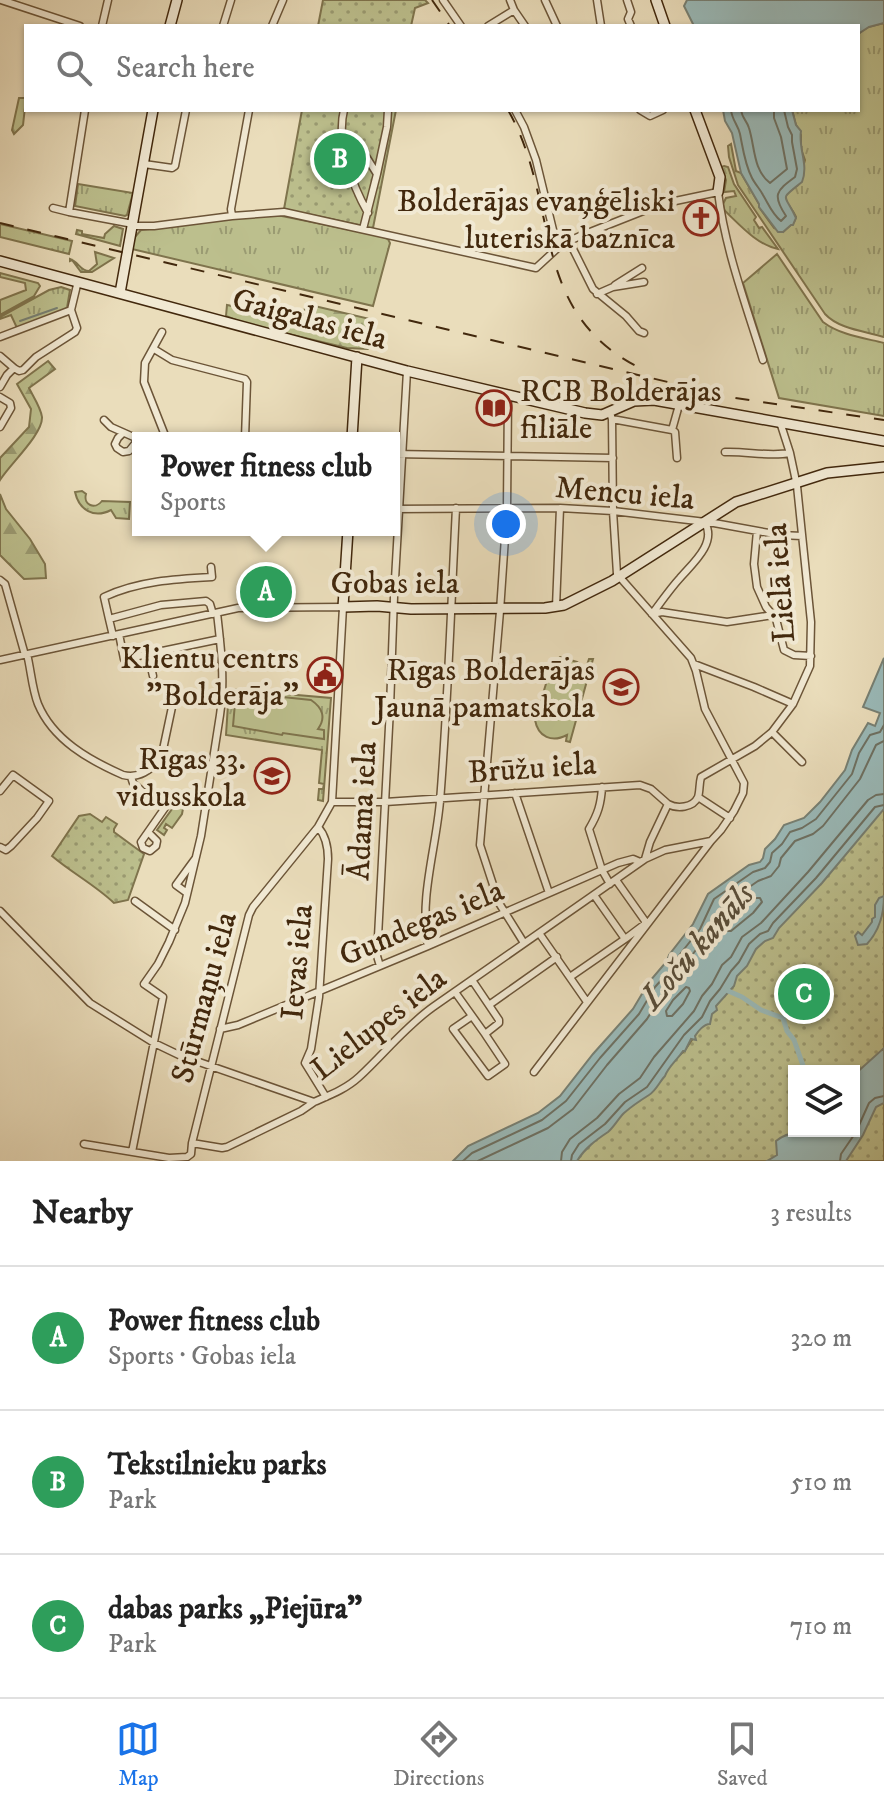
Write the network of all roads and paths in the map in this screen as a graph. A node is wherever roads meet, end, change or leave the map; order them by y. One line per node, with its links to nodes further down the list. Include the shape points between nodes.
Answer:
1 (1, 0): 13 (street)
2 (108, 0): 14 (street)
3 (177, 0): 15 (street)
4 (231, 0): 16 (street)
5 (283, 0): 17 (street)
6 (443, 0): 18 (street)
7 (510, 0): 12 (street)
8 (545, 0): 21 (street)
9 (597, 0): 22 (street)
10 (627, 0): 23 (street)
11 (656, 0): 24 (street)
12 (514, 10): 19 (street); 20 (street)
13 (74, 24)
14 (102, 24)
15 (171, 24)
16 (224, 24)
17 (273, 24)
18 (460, 24)
19 (491, 24)
20 (524, 24)
21 (556, 24)
22 (601, 24)
23 (630, 24)
24 (663, 24)
25 (85, 112): 38 (street)
26 (153, 112): 34 (street)
27 (186, 112): 34 (street, via 175,166)
28 (249, 112): 40 (street)
29 (344, 112): 33 (street)
30 (388, 112): 35 (street)
31 (516, 112): 44 (street, via 529,137)
32 (696, 112): 36 (street, via 720,177)
33 (342, 132): 35 (street); 39 (street, via 346,163)
34 (144, 164): 41 (street)
35 (377, 174): 39 (street)
36 (718, 192): 43 (street, via 661,204); 59 (street)
37 (53, 208): 38 (street)
38 (69, 212): 41 (street)
39 (368, 213): 42 (street)
40 (232, 216): 41 (street); 42 (street, via 284,212)
41 (133, 225): 50 (street)
42 (363, 229): 44 (street, via 529,268 536,268)
43 (569, 241): 44 (street); 51 (street)
44 (561, 245)
45 (0, 261): 47 (street, Gaigalas iela)
46 (642, 268): 49 (street)
47 (78, 281): 50 (street, Gaigalas iela); 52 (street)
48 (644, 282): 49 (street)
49 (613, 287): 51 (street)
50 (120, 293): 58 (street, Gaigalas iela)
51 (597, 294): 54 (street)
52 (71, 310): 55 (street); 60 (street, via 75,332 23,370)
53 (162, 332): 56 (street)
54 (644, 333)
55 (0, 337)
56 (154, 349): 71 (street, via 145,363 144,382); 72 (street, via 172,360 245,379)
57 (0, 356): 60 (street)
58 (357, 357): 61 (street, Gaigalas iela); 73 (street)
59 (763, 360)
60 (14, 368): 62 (street)
61 (407, 371): 63 (street, Gaigalas iela); 80 (street, Ādama iela)
62 (0, 387)
63 (508, 395): 66 (street, Gaigalas iela); 81 (street)
64 (0, 397): 69 (street, via 11,408)
65 (679, 405): 66 (street, via 634,401); 68 (street); 70 (street)
66 (610, 416): 70 (street); 82 (street)
67 (104, 420): 74 (street)
68 (780, 422): 76 (street); 79 (street, Lielā iela)
69 (0, 427)
70 (672, 430): 83 (street)
71 (164, 432)
72 (245, 432)
73 (352, 432)
74 (123, 433): 75 (street); 77 (street, via 117,448 123,452)
75 (132, 437)
76 (884, 441)
77 (132, 447)
78 (725, 452): 79 (street)
79 (790, 453): 86 (street, Lielā iela)
80 (403, 454): 81 (street); 85 (street, Ādama iela)
81 (508, 456): 82 (street); 88 (street)
82 (613, 458): 91 (street)
83 (677, 458)
84 (884, 467): 86 (street, Gobas iela, via 844,470)
85 (400, 482)
86 (797, 483): 92 (street, Gobas iela, via 736,502); 96 (street, Lielā iela)
87 (456, 508): 88 (street, Mencu iela); 90 (street, Mencu iela); 102 (street)
88 (507, 508): 89 (street, Mencu iela); 103 (street)
89 (560, 508): 91 (street, Mencu iela); 101 (street)
90 (400, 509)
91 (613, 511): 92 (street, Mencu iela); 98 (street)
92 (705, 523): 93 (street, Mencu iela); 98 (street, Gobas iela); 106 (street, via 708,536 699,558)
93 (757, 531): 96 (street, Mencu iela); 107 (street, via 757,587)
94 (348, 536): 100 (street, Stūrmaņu iela)
95 (396, 536): 104 (street, Ādama iela)
96 (802, 536): 113 (street, Lielā iela)
97 (211, 567): 108 (street, via 212,577 143,584 104,597)
98 (619, 577): 101 (street, Gobas iela); 106 (street)
99 (0, 580): 112 (street)
100 (343, 607): 104 (street, Gobas iela); 105 (street, Gobas iela, via 238,608); 130 (street, Stūrmaņu iela)
101 (556, 607): 103 (street, Gobas iela)
102 (450, 608): 103 (street, Gobas iela); 104 (street, Gobas iela); 128 (street)
103 (501, 608): 126 (street)
104 (395, 609): 131 (street, Ādama iela)
105 (215, 614): 108 (street, via 208,602 187,602); 109 (street, Gobas iela); 110 (street)
106 (652, 614): 107 (street, via 727,622); 115 (street)
107 (773, 615): 113 (street, via 786,652)
108 (109, 619): 109 (street)
109 (116, 635): 111 (street, via 124,659); 112 (street, Gobas iela)
110 (220, 639): 111 (street); 132 (street, via 222,702)
111 (148, 654): 116 (street)
112 (26, 655): 114 (street, Gobas iela); 122 (street, via 38,704 65,742)
113 (811, 656): 117 (street, Lielā iela)
114 (0, 660)
115 (694, 664): 117 (street); 120 (street, via 705,709)
116 (153, 676)
117 (793, 704): 119 (street, Lielā iela)
118 (172, 707): 122 (street, via 161,759)
119 (772, 732): 120 (street, Lielā iela); 121 (street)
120 (733, 759): 129 (street, Lielā iela, via 701,777); 134 (street, via 744,783)
121 (802, 762)
122 (131, 777): 127 (street, via 138,790)
123 (602, 787): 125 (street, Brūžu iela); 133 (street, Brūžu iela, via 640,785); 141 (street, via 589,829)
124 (0, 791): 138 (street, via 13,775 49,801 11,846)
125 (515, 793): 126 (street, Brūžu iela); 144 (street)
126 (484, 795): 128 (street, Brūžu iela); 148 (street, via 481,851)
127 (170, 797): 132 (street); 136 (street)
128 (440, 797): 131 (street, Brūžu iela); 154 (street, via 427,892)
129 (698, 797): 133 (street, via 679,808); 134 (street)
130 (332, 802): 131 (street, Brūžu iela); 135 (street, Stūrmaņu iela)
131 (385, 802): 157 (street, Ādama iela)
132 (206, 803): 139 (street)
133 (668, 804): 140 (street)
134 (730, 818): 137 (street)
135 (318, 827): 161 (street, Ievas iela, via 328,851); 166 (street, Stūrmaņu iela, via 249,915)
136 (148, 832)
137 (711, 841): 140 (street, Lielupes iela); 149 (street)
138 (0, 847)
139 (197, 856): 143 (street); 143 (street, via 176,885)
140 (643, 860): 141 (street, Gundegas iela); 142 (street, Lielupes iela)
141 (602, 870): 142 (street); 144 (street, Gundegas iela)
142 (613, 882): 145 (street, Lielupes iela); 149 (street)
143 (187, 893): 150 (street)
144 (549, 893): 148 (street, Gundegas iela)
145 (594, 895): 151 (street, Lielupes iela); 152 (street)
146 (135, 901): 150 (street)
147 (0, 911): 168 (street, Lielupes iela, via 90,1003)
148 (503, 913): 153 (street); 154 (street, Gundegas iela)
149 (646, 925): 152 (street); 158 (street)
150 (175, 930): 168 (street, via 144,984 163,997)
151 (539, 933): 153 (street, Lielupes iela); 156 (street)
152 (625, 939): 155 (street)
153 (524, 943): 160 (street, Lielupes iela)
154 (428, 946): 157 (street, Gundegas iela)
155 (606, 953): 158 (street); 159 (street)
156 (557, 957): 159 (street); 164 (street)
157 (380, 966): 161 (street, Gundegas iela)
158 (616, 966): 163 (street)
159 (570, 977): 163 (street)
160 (472, 980): 162 (street, Lielupes iela); 164 (street)
161 (319, 992): 166 (street, Gundegas iela); 171 (street, Ievas iela, via 305,1063)
162 (455, 992): 165 (street); 171 (street, Lielupes iela, via 409,1025 357,1079)
163 (587, 1002): 170 (street)
164 (489, 1005): 167 (street, via 499,1023)
165 (472, 1016): 167 (street); 167 (street, via 453,1029 488,1076 505,1064)
166 (220, 1029): 169 (street, Stūrmaņu iela)
167 (485, 1034)
168 (154, 1043): 169 (street, Lielupes iela); 175 (street)
169 (211, 1066): 172 (street, Lielupes iela); 173 (street, Stūrmaņu iela)
170 (534, 1072)
171 (326, 1097): 172 (street, Lielupes iela)
172 (314, 1102): 173 (street, via 227,1147)
173 (192, 1143): 175 (street, via 191,1154 182,1158)
174 (84, 1144): 175 (street)
175 (132, 1152)

